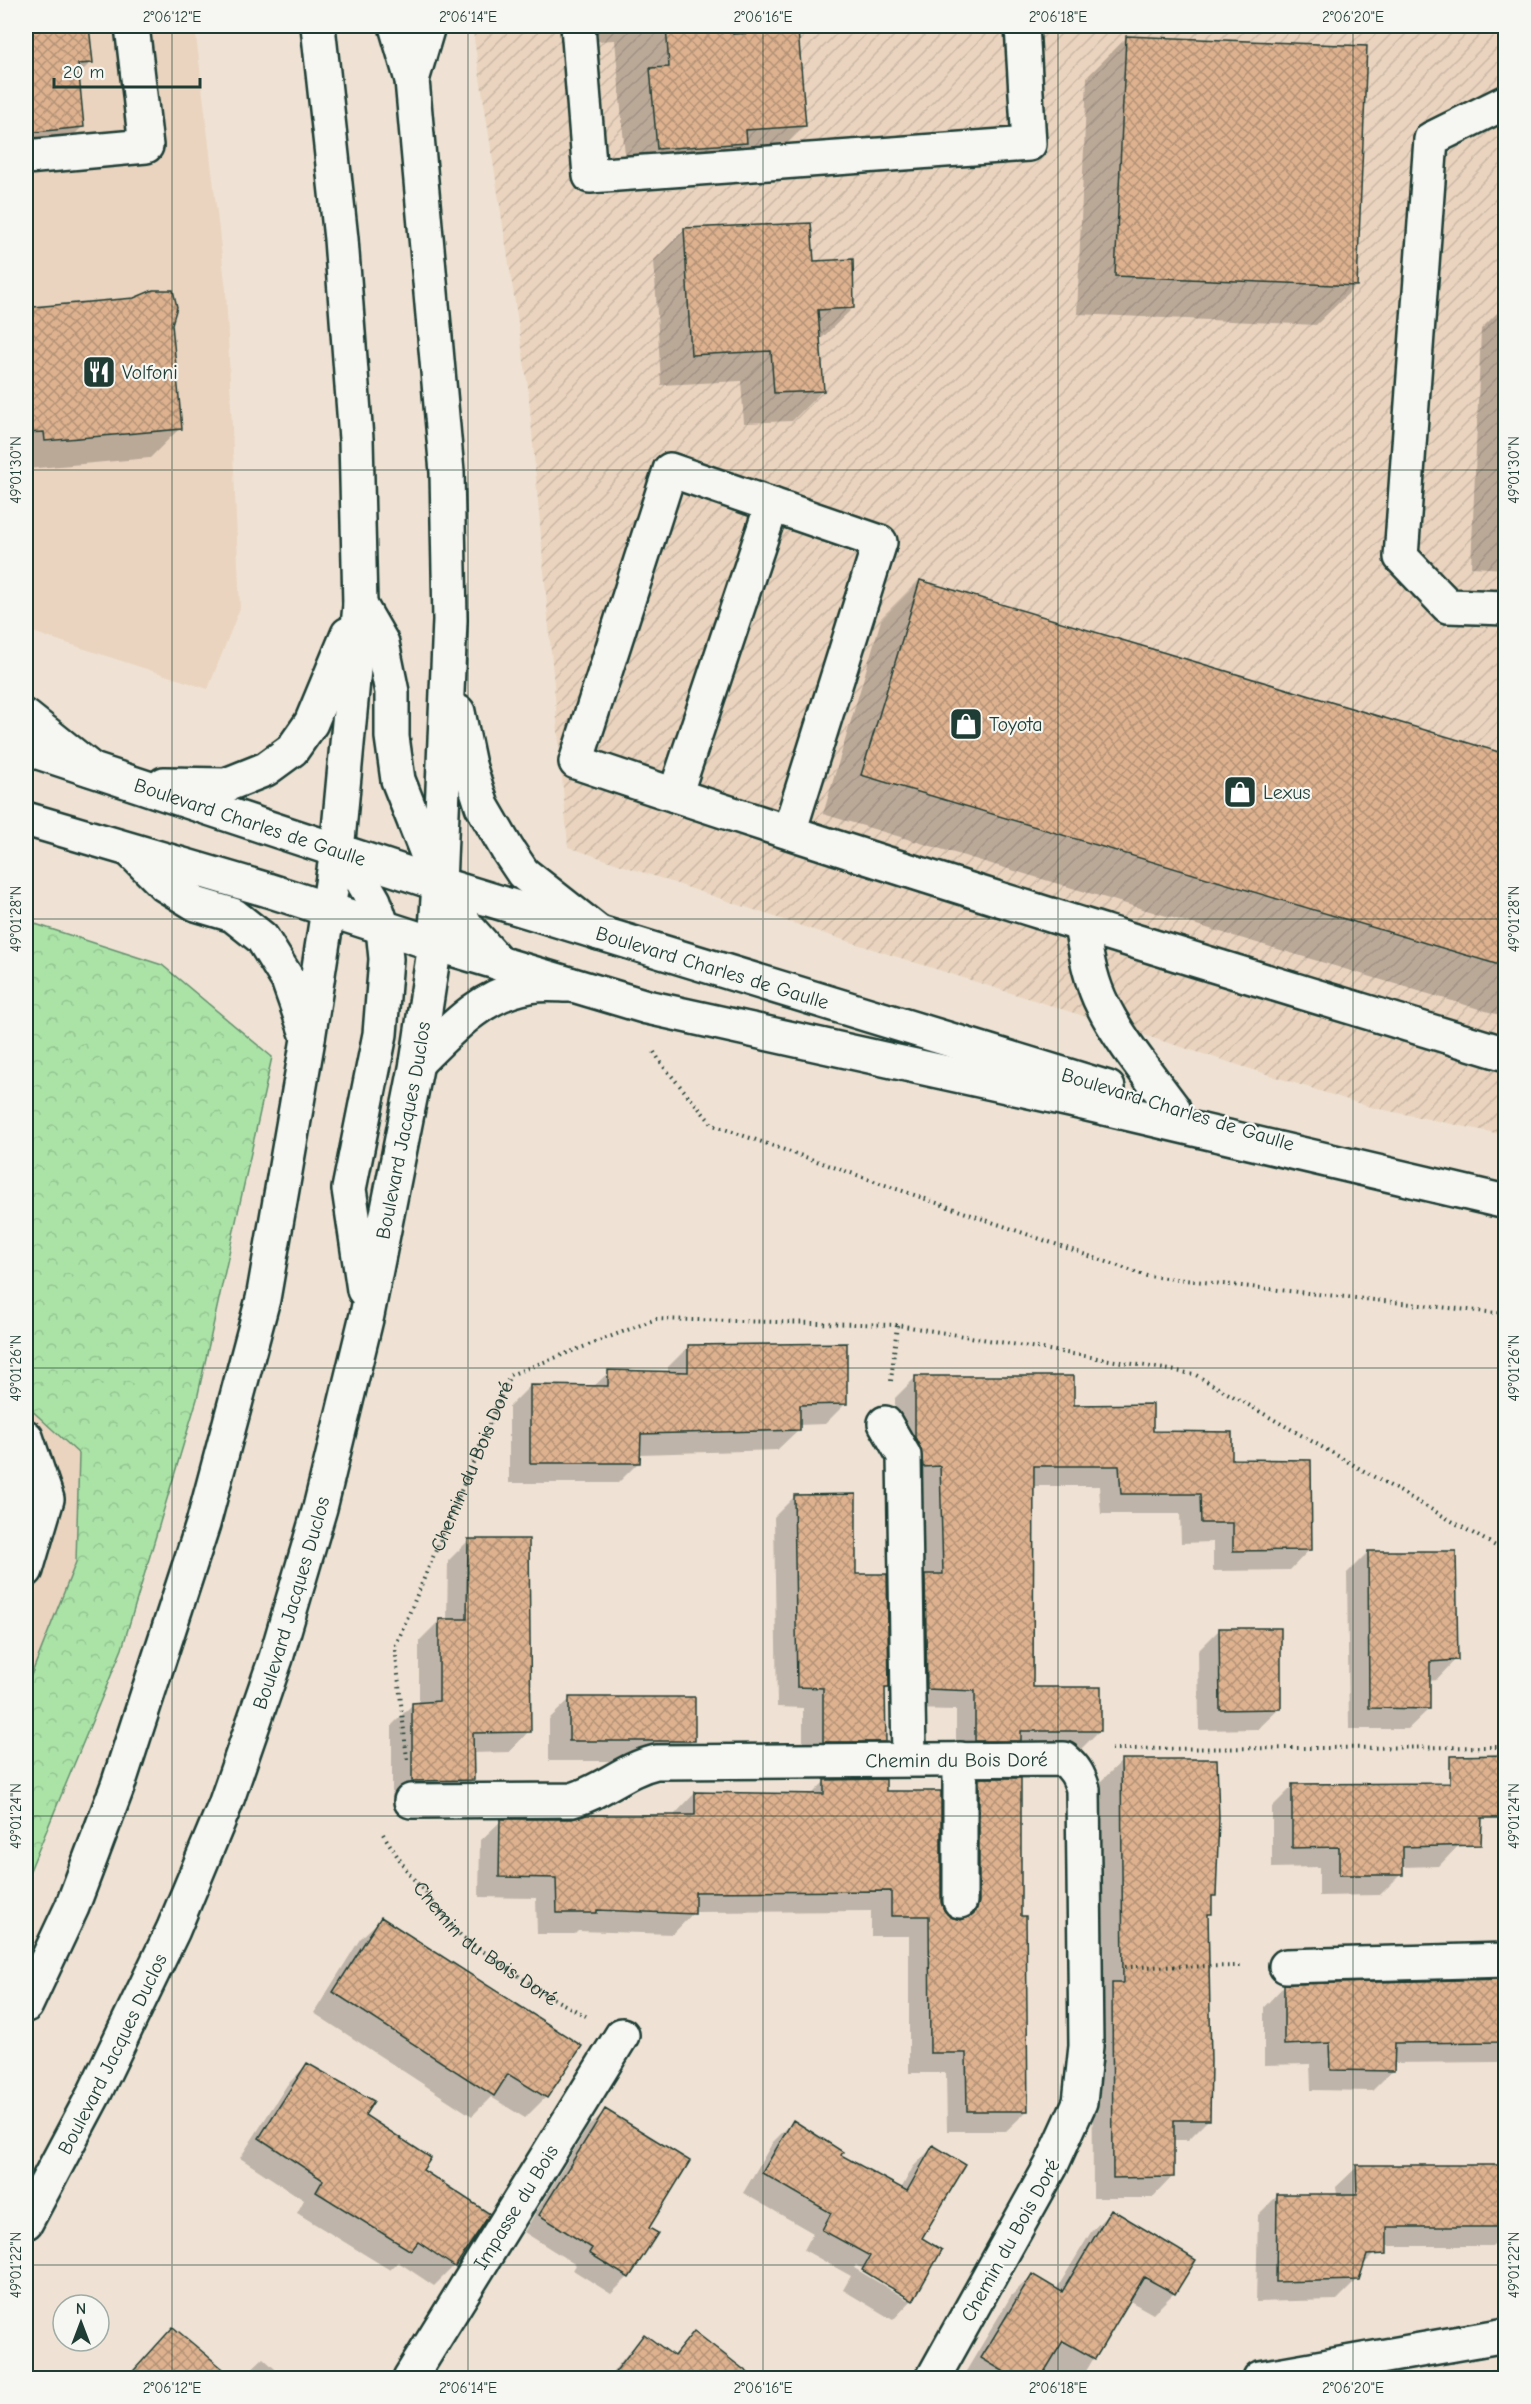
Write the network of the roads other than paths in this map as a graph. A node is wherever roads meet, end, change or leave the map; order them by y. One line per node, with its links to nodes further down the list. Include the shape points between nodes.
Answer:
1 (132, 26): 9 (main road, via 146,146)
2 (318, 26): 11 (main road, via 341,239 354,416)
3 (396, 26): 7 (main road)
4 (428, 26): 7 (main road)
5 (578, 26): 6 (main road, via 590,176 1029,144)
6 (1022, 26)
7 (412, 81): 13 (main road, via 447,472)
8 (1506, 102): 12 (main road, via 1431,140 1401,557 1448,606)
9 (26, 157)
10 (772, 505): 17 (main road); 17 (main road, via 670,470 576,762); 19 (main road, via 880,542)
11 (360, 605): 16 (main road, via 311,723 292,750 266,769 226,785 171,785); 21 (main road); 22 (main road, via 382,643 392,692 392,737 398,780)
12 (1506, 608)
13 (448, 667): 22 (main road, Boulevard Jacques Duclos); 26 (main road, via 482,806 523,873)
14 (26, 717): 16 (main road)
15 (26, 748): 16 (main road, Boulevard Charles de Gaulle)
16 (95, 772): 21 (main road, Boulevard Charles de Gaulle)
17 (675, 795): 19 (main road)
18 (26, 819): 20 (main road, Boulevard Charles de Gaulle)
19 (789, 832): 24 (main road)
20 (129, 849): 23 (main road, Boulevard Charles de Gaulle); 30 (main road, via 165,885 196,904 233,915 262,938 288,980)
21 (338, 851): 22 (main road, Boulevard Charles de Gaulle); 23 (main road); 25 (main road, via 374,901)
22 (440, 884): 26 (main road, Boulevard Charles de Gaulle); 27 (main road, Boulevard Jacques Duclos); 28 (main road, via 468,927)
23 (328, 910): 25 (main road, Boulevard Charles de Gaulle); 30 (main road)
24 (1082, 926): 31 (main road); 33 (main road, via 1090,973 1102,1005)
25 (383, 927): 27 (main road, Boulevard Charles de Gaulle); 36 (main road, via 386,959 381,1034 349,1189)
26 (599, 933): 33 (main road, Boulevard Charles de Gaulle)
27 (435, 944): 28 (main road, Boulevard Charles de Gaulle); 32 (main road, Boulevard Jacques Duclos)
28 (501, 964): 29 (main road, Boulevard Charles de Gaulle)
29 (572, 985): 32 (main road, via 530,986 489,999 466,1015); 34 (main road, Boulevard Charles de Gaulle, via 646,1007)
30 (308, 1039): 46 (main road, via 263,1299 203,1524 114,1796 72,1907)
31 (1506, 1054)
32 (417, 1063): 36 (main road, Boulevard Jacques Duclos)
33 (1173, 1108): 34 (main road, Boulevard Charles de Gaulle)
34 (1403, 1177): 35 (main road, Boulevard Charles de Gaulle)
35 (1506, 1202)
36 (367, 1315): 48 (main road, Boulevard Jacques Duclos, via 321,1508 276,1658 225,1805 168,1941)
37 (885, 1423): 40 (main road, via 904,1456)
38 (26, 1437): 39 (main road, via 47,1499)
39 (26, 1570)
40 (909, 1759): 41 (main road, Chemin du Bois Doré); 42 (main road, Chemin du Bois Doré, via 656,1762 572,1800)
41 (960, 1759): 43 (main road); 51 (main road, Chemin du Bois Doré, via 1064,1759 1079,1775 1083,1789 1086,2046 1080,2102 1051,2166)
42 (411, 1801)
43 (960, 1901)
44 (1506, 1960): 45 (main road)
45 (1286, 1966)
46 (26, 2005)
47 (622, 2035): 50 (main road, Impasse du Bois)
48 (26, 2222)
49 (1506, 2335): 52 (main road)
50 (410, 2379)
51 (933, 2379)
52 (1260, 2379)

